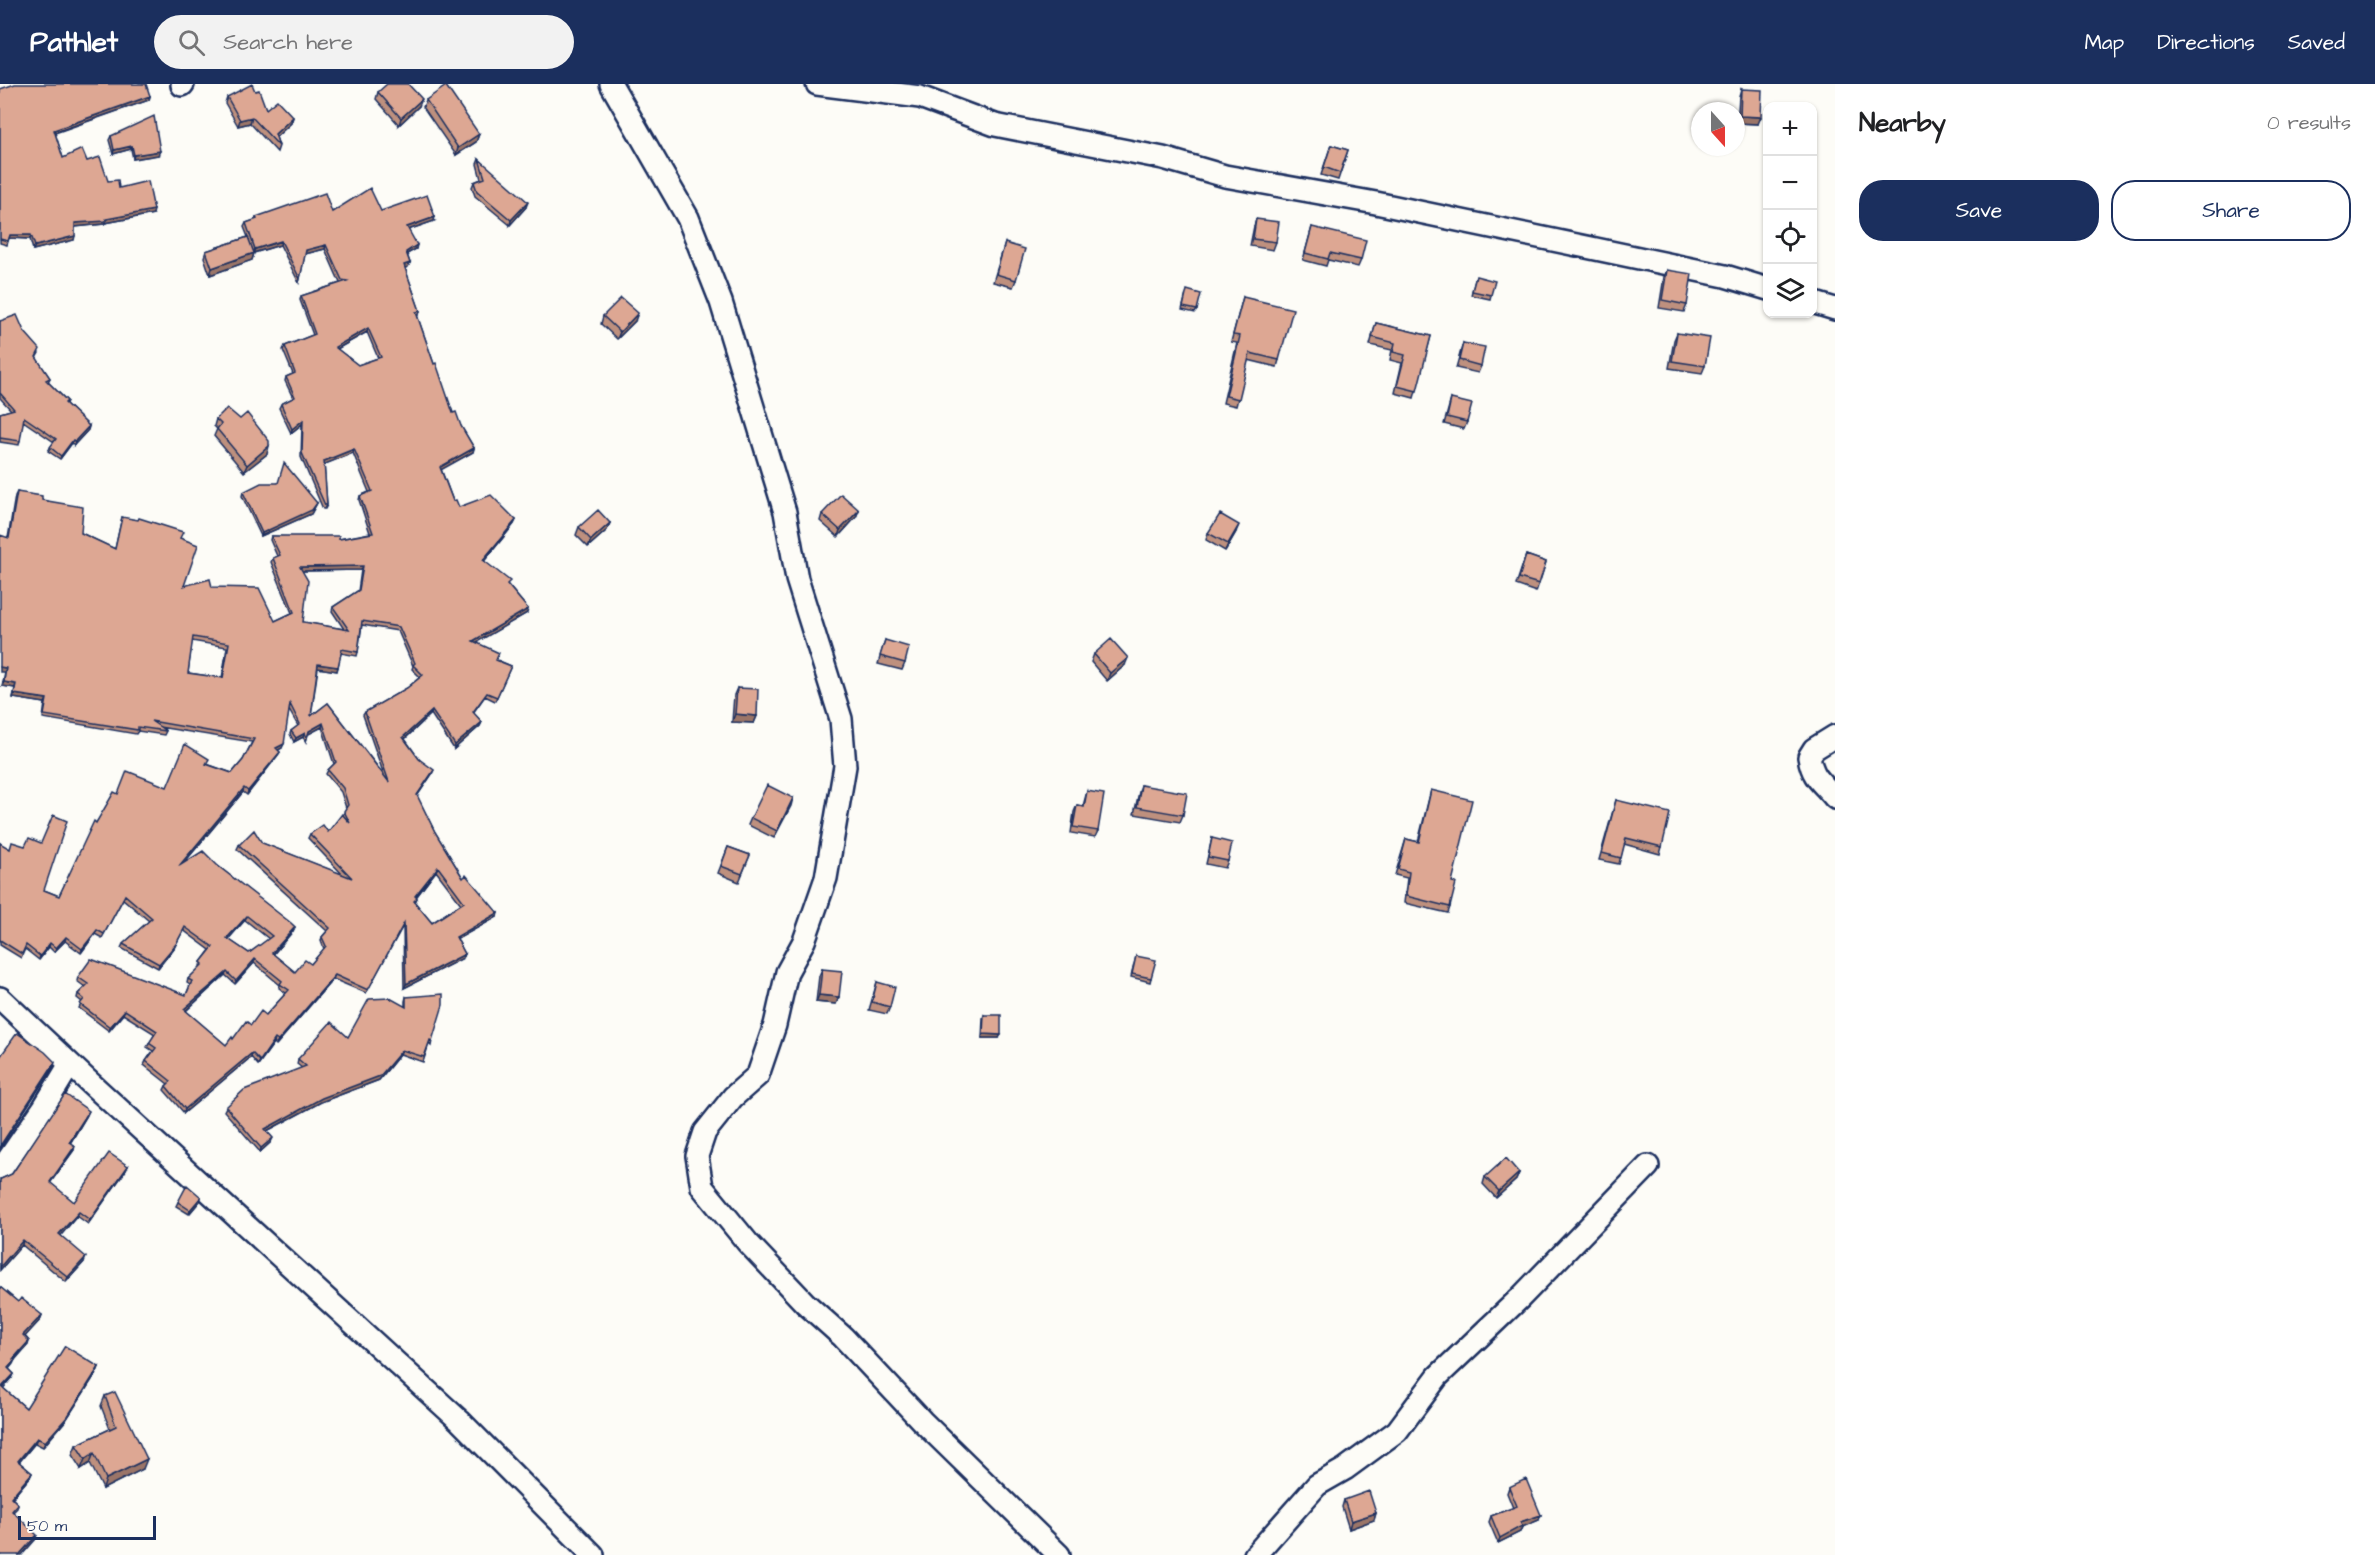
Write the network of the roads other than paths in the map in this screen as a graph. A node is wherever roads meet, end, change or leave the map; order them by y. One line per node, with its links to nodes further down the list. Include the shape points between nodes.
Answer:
1 (610, 84): 13 (street, via 688,218 720,302 785,512 797,579 841,719 845,766 826,878 804,940 787,972 758,1075 733,1097 705,1132 697,1156 702,1187 805,1303)
2 (817, 84): 3 (street, via 920,97 995,125 1163,158 1225,176 1376,203 1725,276)
3 (1763, 288)
4 (1817, 304): 5 (street)
5 (1835, 309)
6 (1835, 736): 7 (street, via 1814,749 1809,757 1817,781)
7 (1835, 798)
8 (0, 998): 9 (street)
9 (70, 1064): 11 (street); 12 (street, via 460,1421)
10 (1648, 1166): 14 (street, via 1438,1376 1396,1431 1317,1485)
11 (0, 1171)
12 (593, 1555)
13 (1059, 1555)
14 (1254, 1555)

